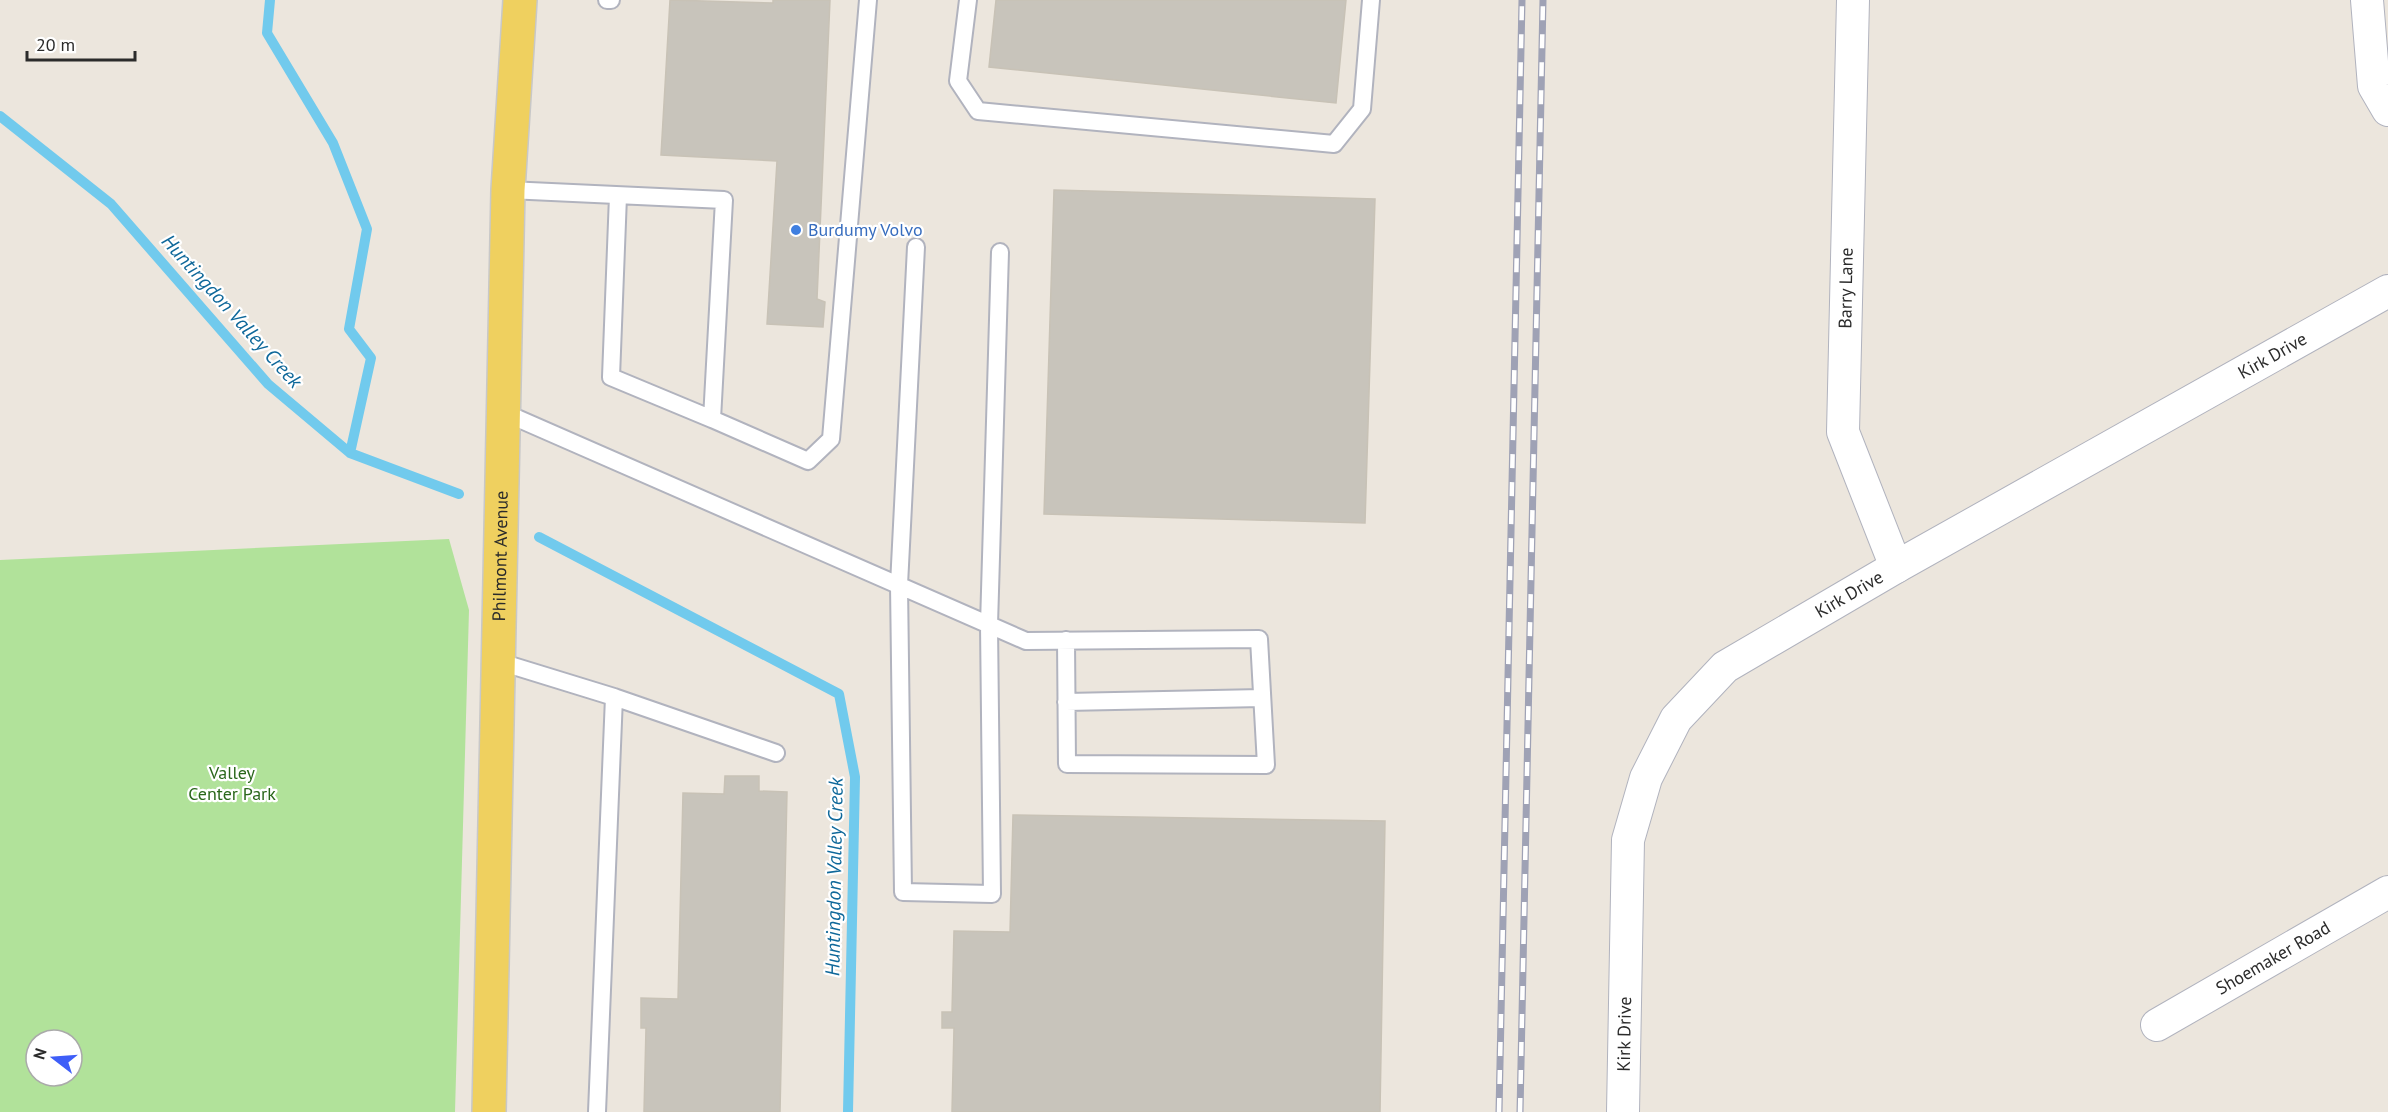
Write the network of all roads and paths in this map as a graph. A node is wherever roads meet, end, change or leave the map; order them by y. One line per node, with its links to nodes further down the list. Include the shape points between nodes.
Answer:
1 (520, 0): 8 (main road, Philmont Avenue)
2 (868, 0): 14 (lane, via 831,439 808,461)
3 (968, 0): 4 (lane, via 958,81 978,111 1334,144 1362,109)
4 (1371, 0)
5 (1853, 0): 15 (street, Barry Lane, via 1843,432)
6 (2367, 0): 7 (street, via 2374,86)
7 (2388, 110)
8 (508, 190): 9 (lane); 13 (main road, Philmont Avenue)
9 (618, 196): 14 (lane, via 611,377); 14 (lane, via 724,200)
10 (916, 247): 16 (lane)
11 (1000, 252): 17 (lane)
12 (2388, 291): 15 (street, Kirk Drive)
13 (503, 412): 16 (lane); 19 (main road, Philmont Avenue)
14 (712, 419)
15 (1896, 567): 28 (street, Kirk Drive, via 1725,667 1676,719 1646,778 1628,840)
16 (899, 585): 17 (lane); 17 (lane, via 903,892 992,894)
17 (989, 625): 18 (lane, via 1026,641)
18 (1066, 640): 21 (lane, via 1259,639); 22 (lane)
19 (497, 661): 20 (lane); 26 (main road, Philmont Avenue)
20 (614, 697): 23 (lane); 27 (lane)
21 (1262, 698): 22 (lane); 22 (lane, via 1266,765 1067,764)
22 (1066, 702)
23 (776, 753)
24 (2388, 892): 25 (street, Shoemaker Road)
25 (2157, 1025)
26 (489, 1112)
27 (597, 1112)
28 (1623, 1112)

